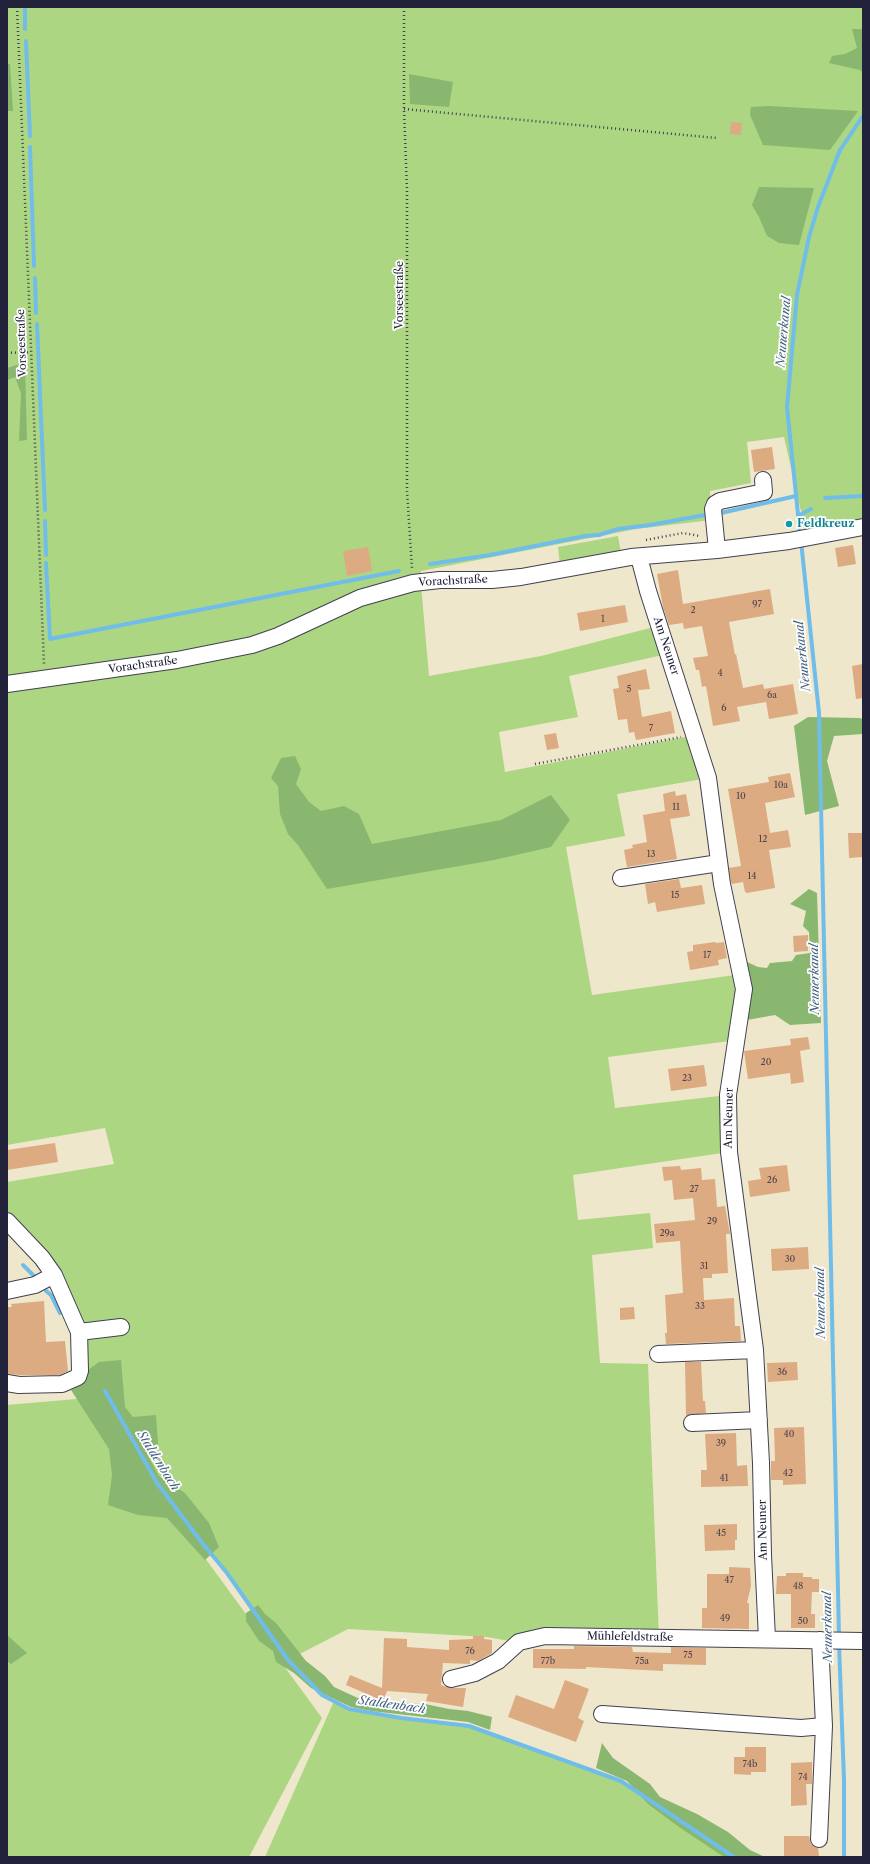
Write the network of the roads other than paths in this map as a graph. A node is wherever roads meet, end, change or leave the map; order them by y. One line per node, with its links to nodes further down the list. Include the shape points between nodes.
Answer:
1 (763, 480): 3 (street, via 764,492 715,504 713,509)
2 (863, 527): 3 (street, Vorachstraße, via 789,541)
3 (717, 550): 4 (street, Vorachstraße)
4 (639, 557): 5 (street, Vorachstraße, via 521,577 413,583 360,598 278,636 252,644 177,660); 6 (street, Am Neuner, via 708,778)
5 (7, 684)
6 (719, 863): 7 (street); 13 (street, Am Neuner, via 744,989 728,1095 729,1152)
7 (621, 878)
8 (7, 1222): 9 (street, via 42,1258)
9 (54, 1275): 10 (street, via 35,1285); 12 (street)
10 (7, 1291)
11 (121, 1328): 12 (street)
12 (79, 1332): 15 (street, via 78,1377 62,1384 48,1386)
13 (755, 1350): 14 (street); 16 (street, Am Neuner)
14 (658, 1354)
15 (7, 1383)
16 (759, 1420): 17 (street); 18 (street, Am Neuner)
17 (692, 1423)
18 (767, 1639): 19 (street, Mühlefeldstraße); 21 (street, Mühlefeldstraße, via 546,1636 519,1642 498,1662 475,1673)
19 (823, 1641): 20 (street, Mühlefeldstraße); 24 (street)
20 (859, 1641)
21 (451, 1679)
22 (602, 1714): 24 (street, via 800,1728)
23 (736, 1732): 24 (street)
24 (823, 1732): 25 (street)
25 (819, 1839)

